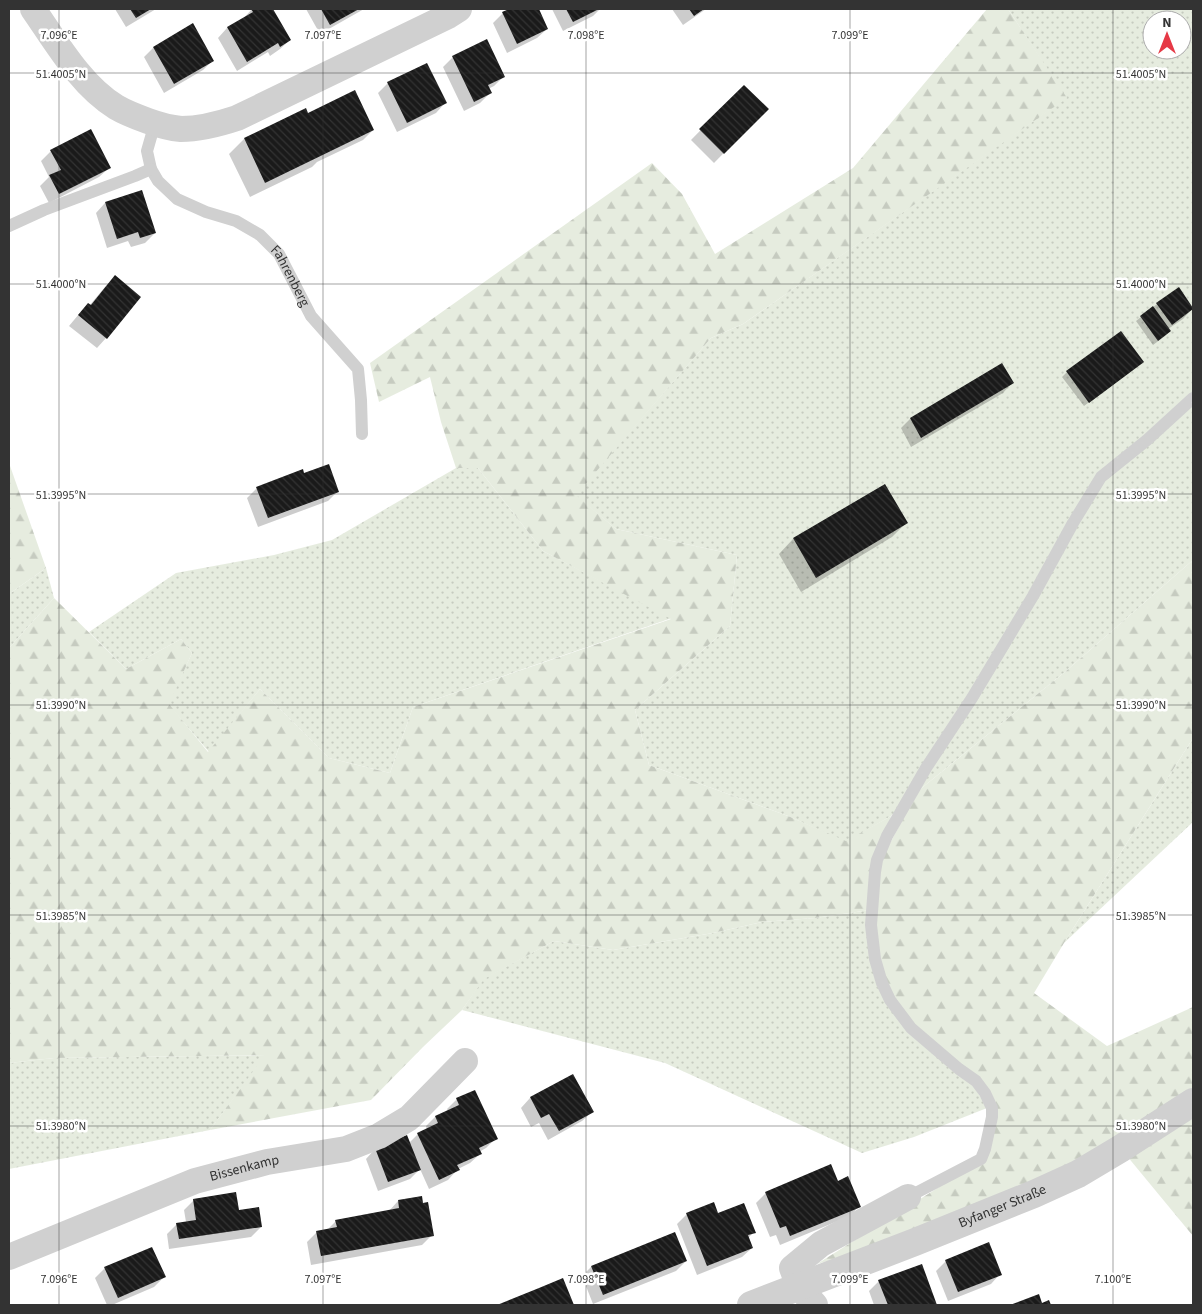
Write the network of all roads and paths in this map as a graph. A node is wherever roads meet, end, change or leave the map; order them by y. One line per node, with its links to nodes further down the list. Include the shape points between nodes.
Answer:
1 (33, 9): 3 (street, via 86,82 115,107)
2 (459, 9): 3 (street, via 237,118 199,128 181,129)
3 (155, 123): 4 (lane, via 147,151)
4 (151, 169): 5 (lane); 7 (lane, Fahrenberg, via 177,200 236,221 260,235 279,254 311,316 358,369)
5 (9, 226)
6 (1193, 398): 10 (lane, via 1101,477 881,848 875,872 871,925 882,983 911,1028 976,1081 992,1108 991,1125 981,1159)
7 (362, 434)
8 (465, 1061): 11 (street, Bissenkamp, via 410,1118 380,1136 346,1149 267,1162 195,1181)
9 (1193, 1102): 12 (street, Byfanger Straße, via 1078,1174 915,1242)
10 (908, 1197): 12 (street, via 821,1244 792,1268)
11 (9, 1257)
12 (807, 1296): 13 (street, Byfanger Straße)
13 (752, 1305)

